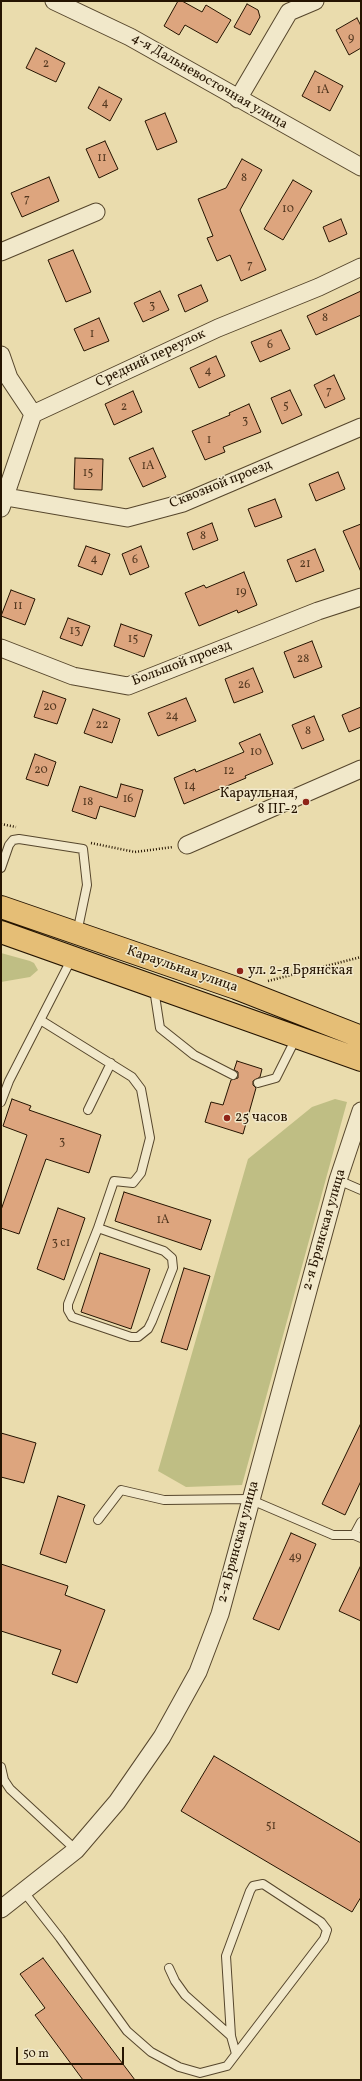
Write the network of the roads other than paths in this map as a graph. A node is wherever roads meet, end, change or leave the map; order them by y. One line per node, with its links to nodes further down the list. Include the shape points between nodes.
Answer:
1 (54, 1): 4 (street, 4-я Дальневосточная улица, via 130,36)
2 (315, 1): 3 (street)
3 (287, 6): 4 (street)
4 (238, 99): 5 (street, 4-я Дальневосточная улица)
5 (361, 167)
6 (96, 212): 7 (street)
7 (1, 252)
8 (361, 267): 10 (street, Средний переулок, via 218,328)
9 (1, 355): 10 (street, via 9,378)
10 (33, 414): 12 (street)
11 (361, 427): 12 (street, Сквозной проезд, via 183,503 128,518)
12 (2, 500)
13 (361, 597): 14 (street, Большой проезд, via 128,686 73,676)
14 (1, 648)
15 (361, 769): 16 (street)
16 (187, 845)
17 (1, 868): 20 (lane, via 13,840 83,849 87,885)
18 (1, 907): 20 (main road, Караульная улица)
19 (1, 932): 21 (main road, Караульная улица)
20 (77, 933): 25 (main road, Караульная улица, via 236,988)
21 (73, 956): 22 (main road, Караульная улица); 23 (lane)
22 (154, 986): 24 (main road, Караульная улица); 28 (lane, via 160,1028 194,1055)
23 (42, 1021): 27 (lane); 30 (lane, via 9,1081)
24 (297, 1036): 26 (main road, Караульная улица); 29 (lane, via 276,1078)
25 (361, 1037)
26 (361, 1060)
27 (111, 1063): 31 (lane); 35 (lane, via 132,1077 141,1089 150,1138 141,1173 133,1183 114,1181)
28 (232, 1075)
29 (258, 1083)
30 (1, 1102)
31 (88, 1110)
32 (361, 1111): 33 (street, 2-я Брянская улица)
33 (338, 1180): 34 (lane); 36 (street, 2-я Брянская улица)
34 (361, 1190)
35 (98, 1228): 35 (lane, via 164,1251 172,1258 173,1268 152,1321 148,1329 138,1337 131,1337 72,1317 68,1310 68,1304)
36 (250, 1500): 37 (lane, via 164,1500 121,1490); 39 (lane, via 333,1535); 41 (street, 2-я Брянская улица, via 220,1614 198,1672 153,1750 117,1802)
37 (98, 1520)
38 (361, 1522): 39 (lane)
39 (358, 1537)
40 (1, 1767): 41 (lane, via 4,1780 10,1789)
41 (76, 1850): 42 (street, 2-я Брянская улица)
42 (24, 1892): 43 (street, 2-я Брянская улица); 46 (lane, via 127,2031 151,2052 179,2067 200,2074 227,2066)
43 (1, 1909)
44 (169, 1968): 45 (lane, via 174,1981 185,1995)
45 (230, 2036): 46 (lane); 46 (lane, via 226,1956 250,1891 253,1886 263,1884 321,1922 327,1930 324,1939)
46 (236, 2054)

